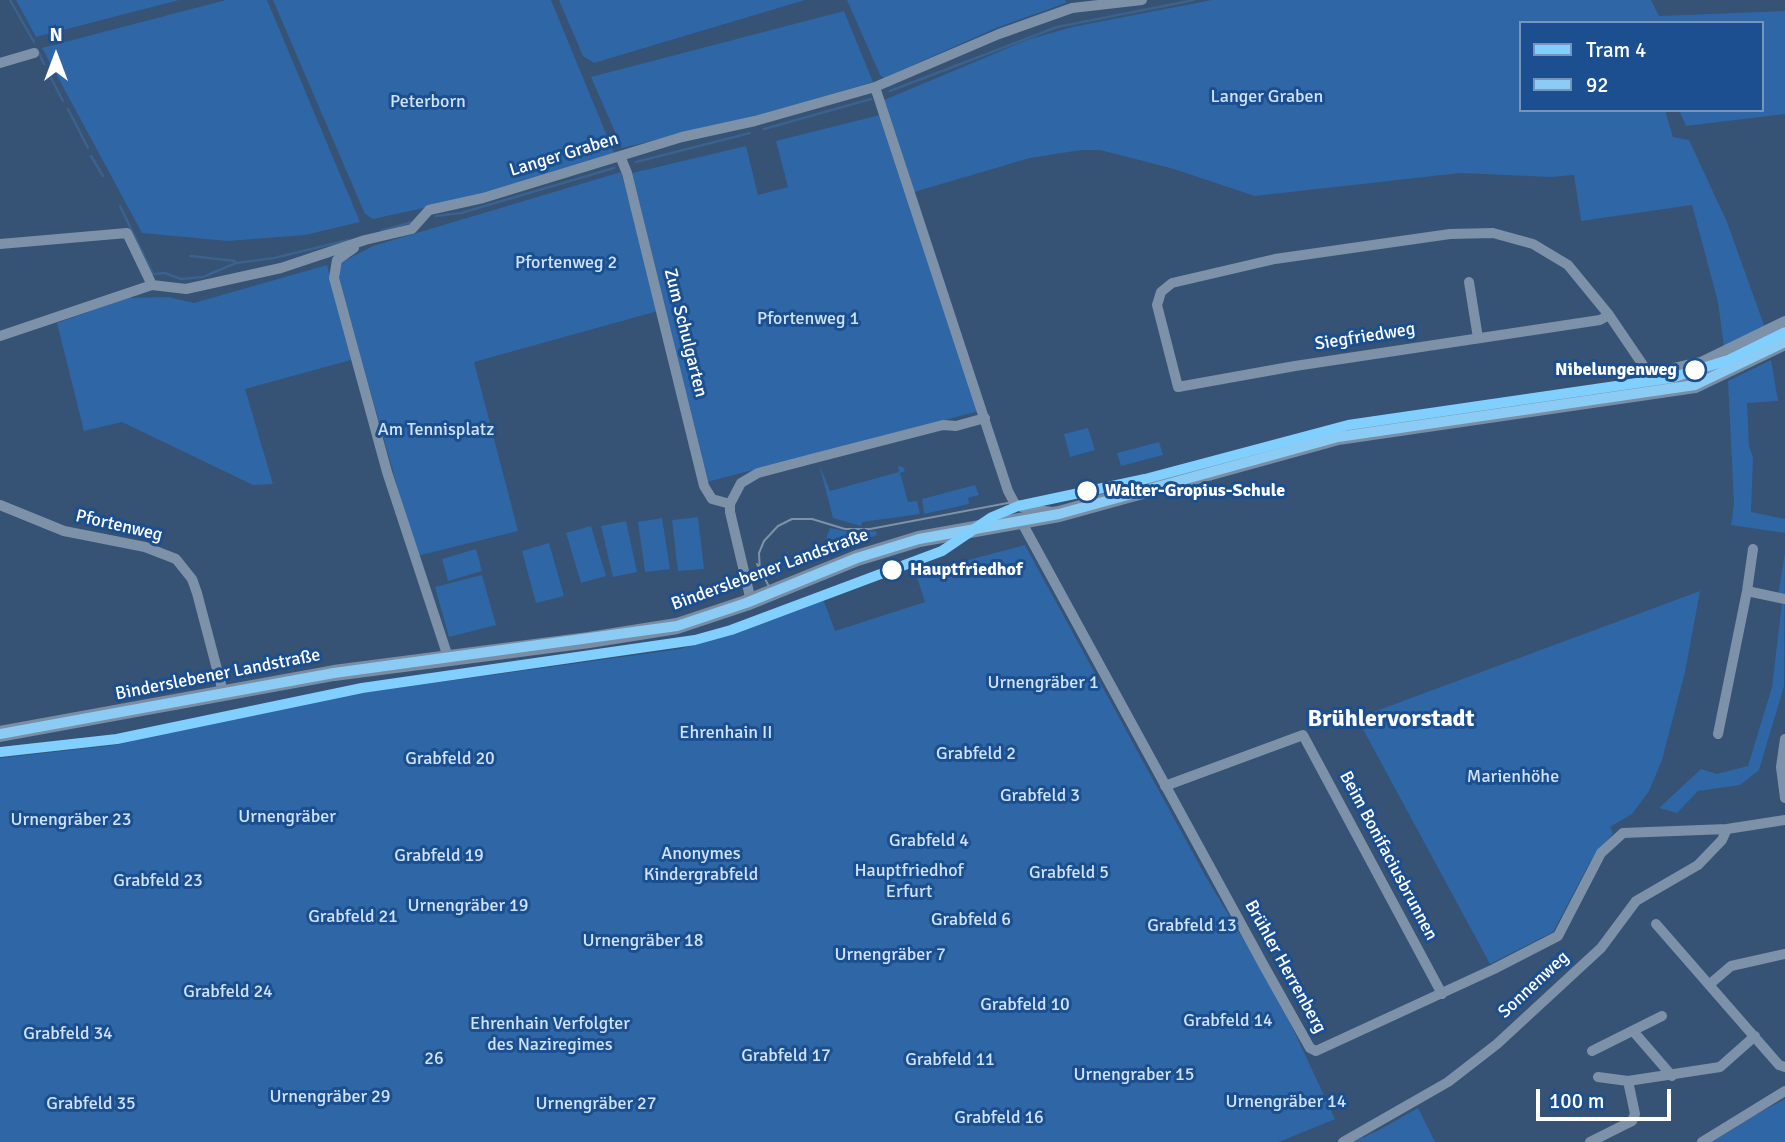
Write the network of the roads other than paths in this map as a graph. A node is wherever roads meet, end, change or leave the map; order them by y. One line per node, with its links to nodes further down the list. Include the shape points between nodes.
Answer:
1 (1142, 0): 4 (street, Langer Graben, via 1072,8 999,33)
2 (34, 54): 3 (street)
3 (0, 63)
4 (875, 87): 5 (street, Langer Graben); 17 (street)
5 (620, 156): 6 (street, Langer Graben, via 429,210 412,229); 18 (street, Zum Schulgarten, via 704,486 712,499)
6 (365, 240): 9 (street, Langer Graben, via 223,282 186,289); 26 (street, via 337,260 334,278 402,522)
7 (0, 244): 9 (street, via 127,233)
8 (1469, 282): 13 (street)
9 (152, 285): 12 (street, Langer Graben)
10 (1609, 315): 13 (street, Siegfriedweg); 13 (street, Siegfriedweg, via 1581,278 1556,256 1523,240 1472,232 1275,259 1172,283 1161,292 1157,304 1178,387); 15 (street)
11 (1785, 321): 15 (street, via 1701,362)
12 (0, 336)
13 (1478, 338)
14 (1781, 344): 16 (main road, Binderslebener Landstraße, via 1695,385)
15 (1647, 374): 16 (street)
16 (1651, 392): 20 (main road, Binderslebener Landstraße, via 1338,437)
17 (985, 418): 18 (street, via 758,473 741,483); 20 (street, via 1013,502)
18 (730, 504): 25 (street, via 734,541)
19 (0, 505): 27 (street, Pfortenweg, via 64,531 145,547 176,559 198,593)
20 (1059, 514): 21 (main road, Binderslebener Landstraße)
21 (1021, 521): 25 (main road, Binderslebener Landstraße, via 919,539 857,558); 32 (street, Brühler Herrenberg)
22 (1753, 549): 23 (street)
23 (1747, 592): 24 (street); 29 (street)
24 (1785, 599)
25 (751, 601): 26 (main road, Binderslebener Landstraße, via 647,632)
26 (448, 657): 27 (main road, Binderslebener Landstraße)
27 (223, 692): 28 (main road, Binderslebener Landstraße)
28 (0, 734)
29 (1718, 734)
30 (1785, 739): 31 (street)
31 (1784, 759): 33 (street)
32 (1165, 786): 39 (street, Beim Bonifaciusbrunnen, via 1303,735); 39 (street, Brühler Herrenberg, via 1310,1048 1323,1050)
33 (1785, 798)
34 (1785, 820): 35 (street, Brühler Herrenberg)
35 (1727, 829): 39 (street, Brühler Herrenberg, via 1633,831 1617,837 1595,864 1558,936); 49 (street, Sonnenweg, via 1698,865 1636,901 1601,947 1497,1044 1448,1082)
36 (1656, 924): 38 (street)
37 (1785, 954): 38 (street, via 1731,965)
38 (1710, 984): 42 (street)
39 (1442, 994)
40 (1662, 1016): 41 (street)
41 (1633, 1031): 43 (street); 45 (street)
42 (1755, 1036): 44 (street); 45 (street, via 1720,1067)
43 (1592, 1051)
44 (1785, 1067)
45 (1672, 1076): 47 (street)
46 (1598, 1077): 47 (street)
47 (1628, 1081): 50 (street, via 1636,1114 1632,1121)
48 (1785, 1091): 51 (street)
49 (1343, 1142)
50 (1590, 1142)
51 (1702, 1142)

